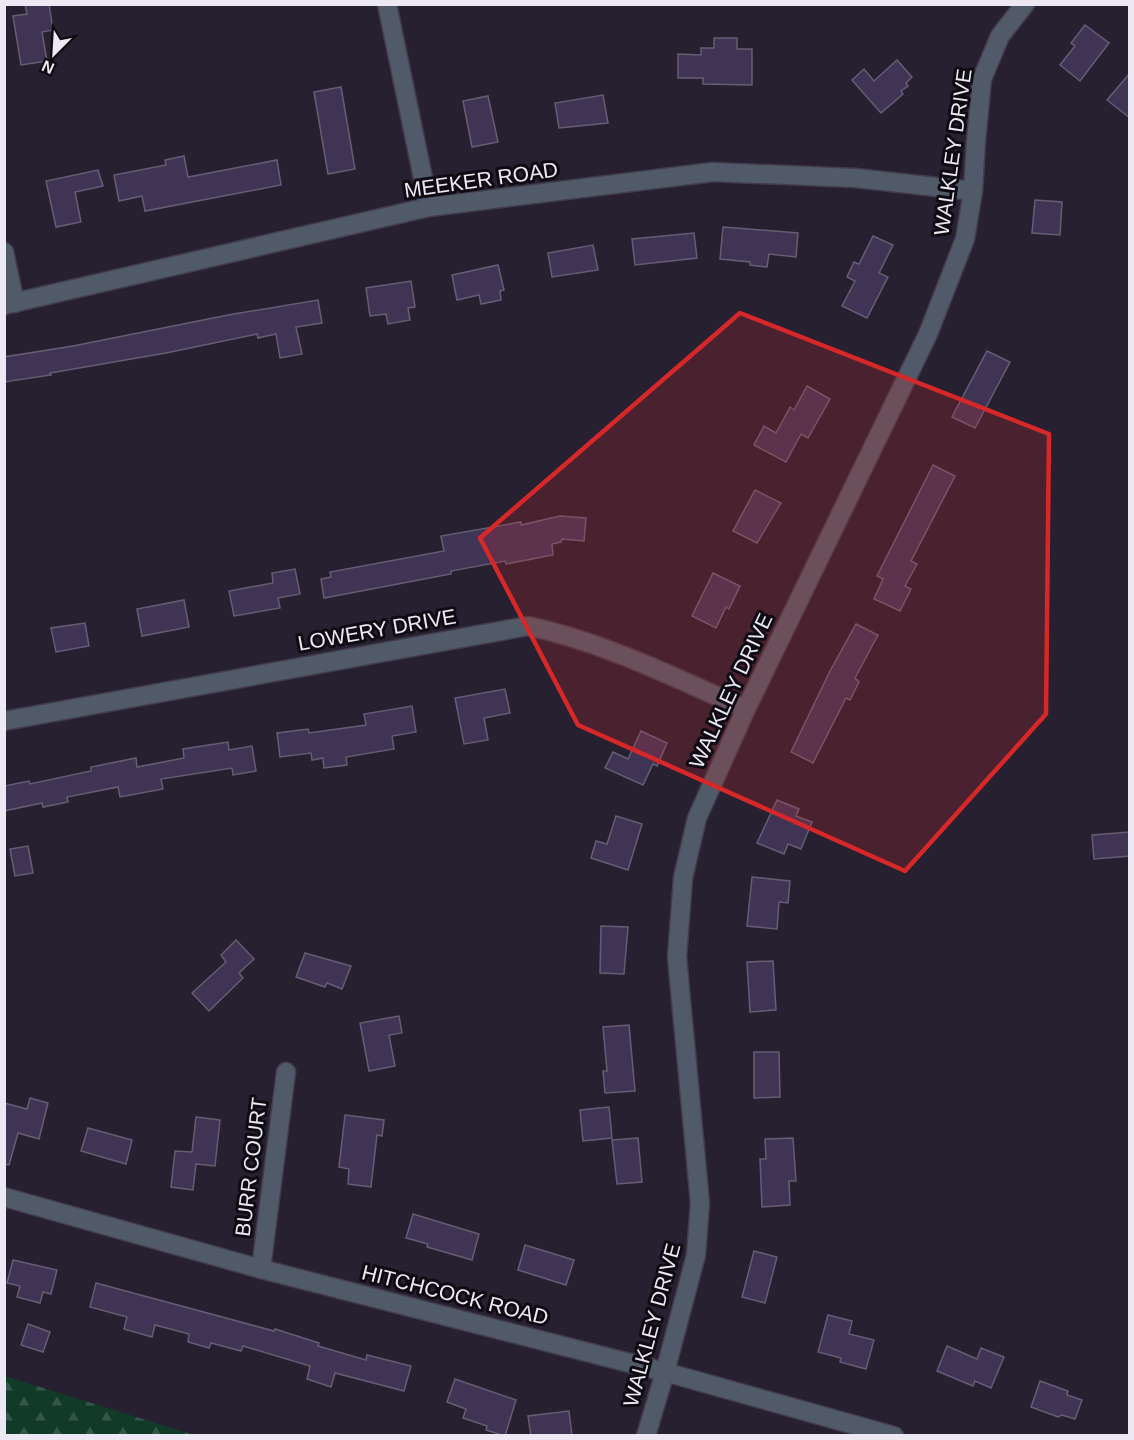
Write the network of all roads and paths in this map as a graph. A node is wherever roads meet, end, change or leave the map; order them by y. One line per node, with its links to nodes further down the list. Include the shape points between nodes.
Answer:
1 (387, 4): 4 (street)
2 (1025, 4): 3 (street, WALKLEY DRIVE, via 1000,36 982,79)
3 (973, 191): 4 (street, MEEKER ROAD, via 855,178 713,172); 7 (street, WALKLEY DRIVE, via 965,239 928,334)
4 (429, 207): 6 (street, MEEKER ROAD)
5 (4, 252): 6 (street)
6 (10, 304)
7 (746, 709): 8 (street, LOWERY DRIVE, via 619,653 528,626); 12 (street, WALKLEY DRIVE, via 697,818 682,878 677,957 700,1203 696,1255)
8 (4, 721)
9 (286, 1072): 11 (street, BURR COURT)
10 (4, 1197): 11 (street, HITCHCOCK ROAD)
11 (261, 1269): 12 (street, HITCHCOCK ROAD)
12 (665, 1372): 13 (street, WALKLEY DRIVE); 14 (street, HITCHCOCK ROAD)
13 (646, 1436)
14 (894, 1436)

